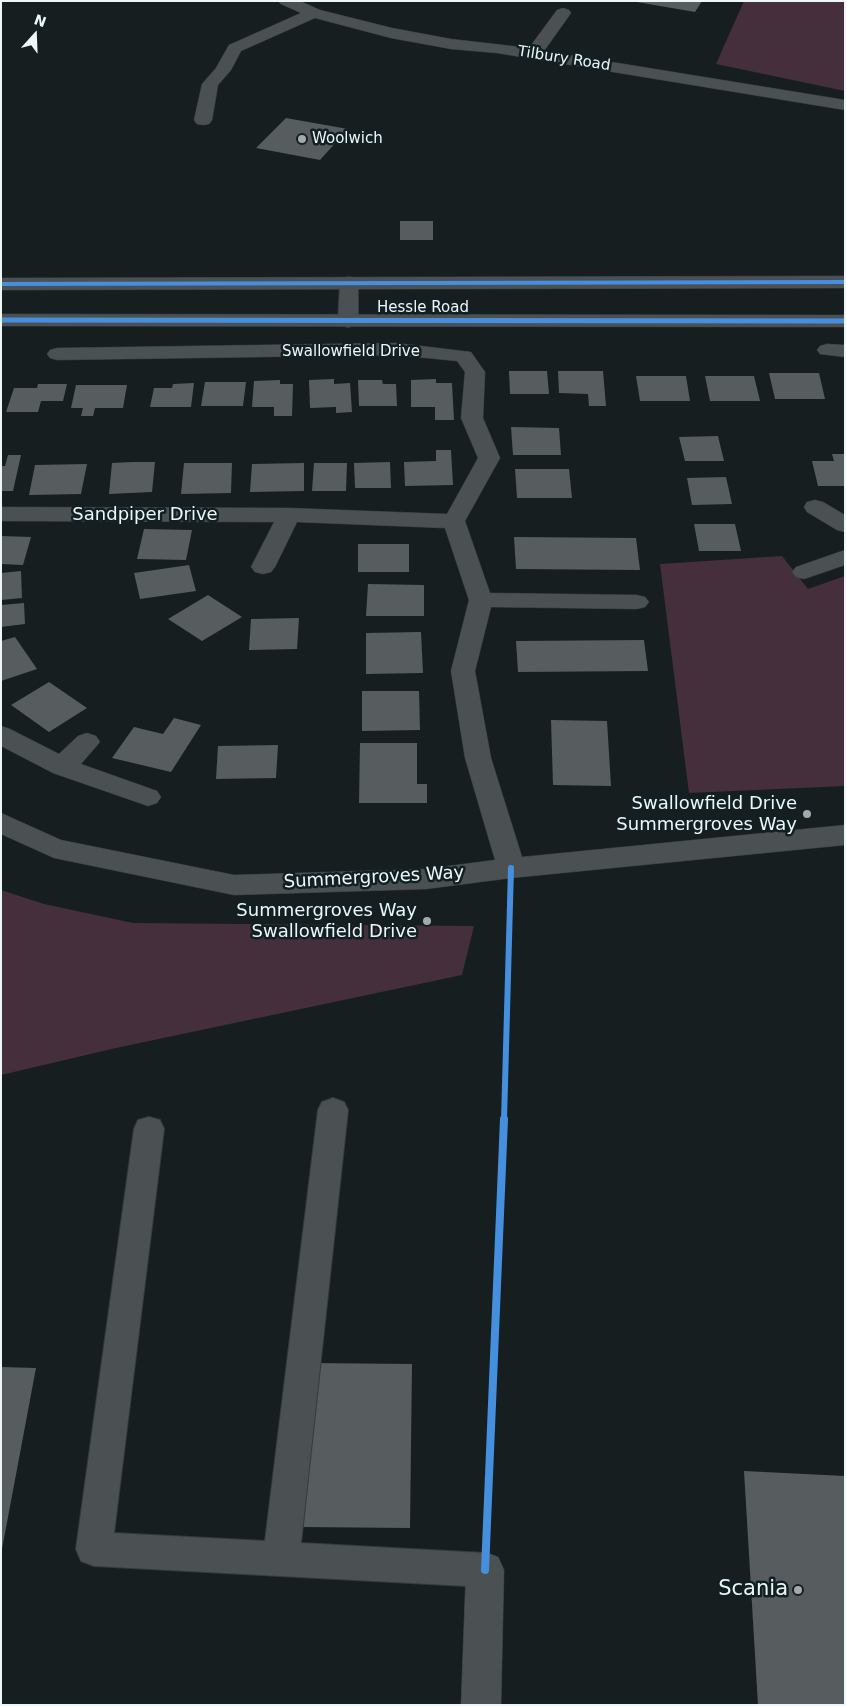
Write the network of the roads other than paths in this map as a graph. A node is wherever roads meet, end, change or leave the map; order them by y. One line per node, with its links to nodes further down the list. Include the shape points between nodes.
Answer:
1 (286, 1): 2 (street, Tilbury Road)
2 (314, 13): 4 (street, Tilbury Road, via 391,33); 6 (street, via 235,48 223,70 210,84)
3 (563, 13): 4 (street)
4 (532, 55): 5 (street, Tilbury Road)
5 (845, 106)
6 (203, 120)
7 (845, 282): 8 (street, Hessle Road)
8 (349, 283): 9 (street, Hessle Road); 11 (lane)
9 (1, 284)
10 (1, 320): 11 (street, Hessle Road)
11 (348, 321): 12 (street, Hessle Road)
12 (845, 321)
13 (57, 354): 17 (street, Swallowfield Drive, via 152,361 396,348 464,356 476,372 472,418 489,458)
14 (815, 507): 18 (street)
15 (1, 514): 16 (street, Sandpiper Drive)
16 (289, 516): 17 (street, Sandpiper Drive); 20 (street)
17 (454, 520): 22 (street)
18 (845, 525)
19 (845, 557): 21 (street)
20 (263, 567)
21 (804, 572)
22 (481, 600): 23 (street); 30 (street, via 463,671 478,758)
23 (637, 602)
24 (1, 735): 26 (street)
25 (87, 742): 26 (street)
26 (62, 767): 27 (street)
27 (148, 797)
28 (1, 822): 30 (street, Summergroves Way, via 54,848 234,886 426,879)
29 (845, 836): 30 (street, Summergroves Way)
30 (511, 868)
31 (333, 1110): 33 (lane)
32 (149, 1130): 33 (lane, via 94,1549)
33 (281, 1558): 34 (lane)
34 (485, 1570): 35 (street)
35 (481, 1705)

